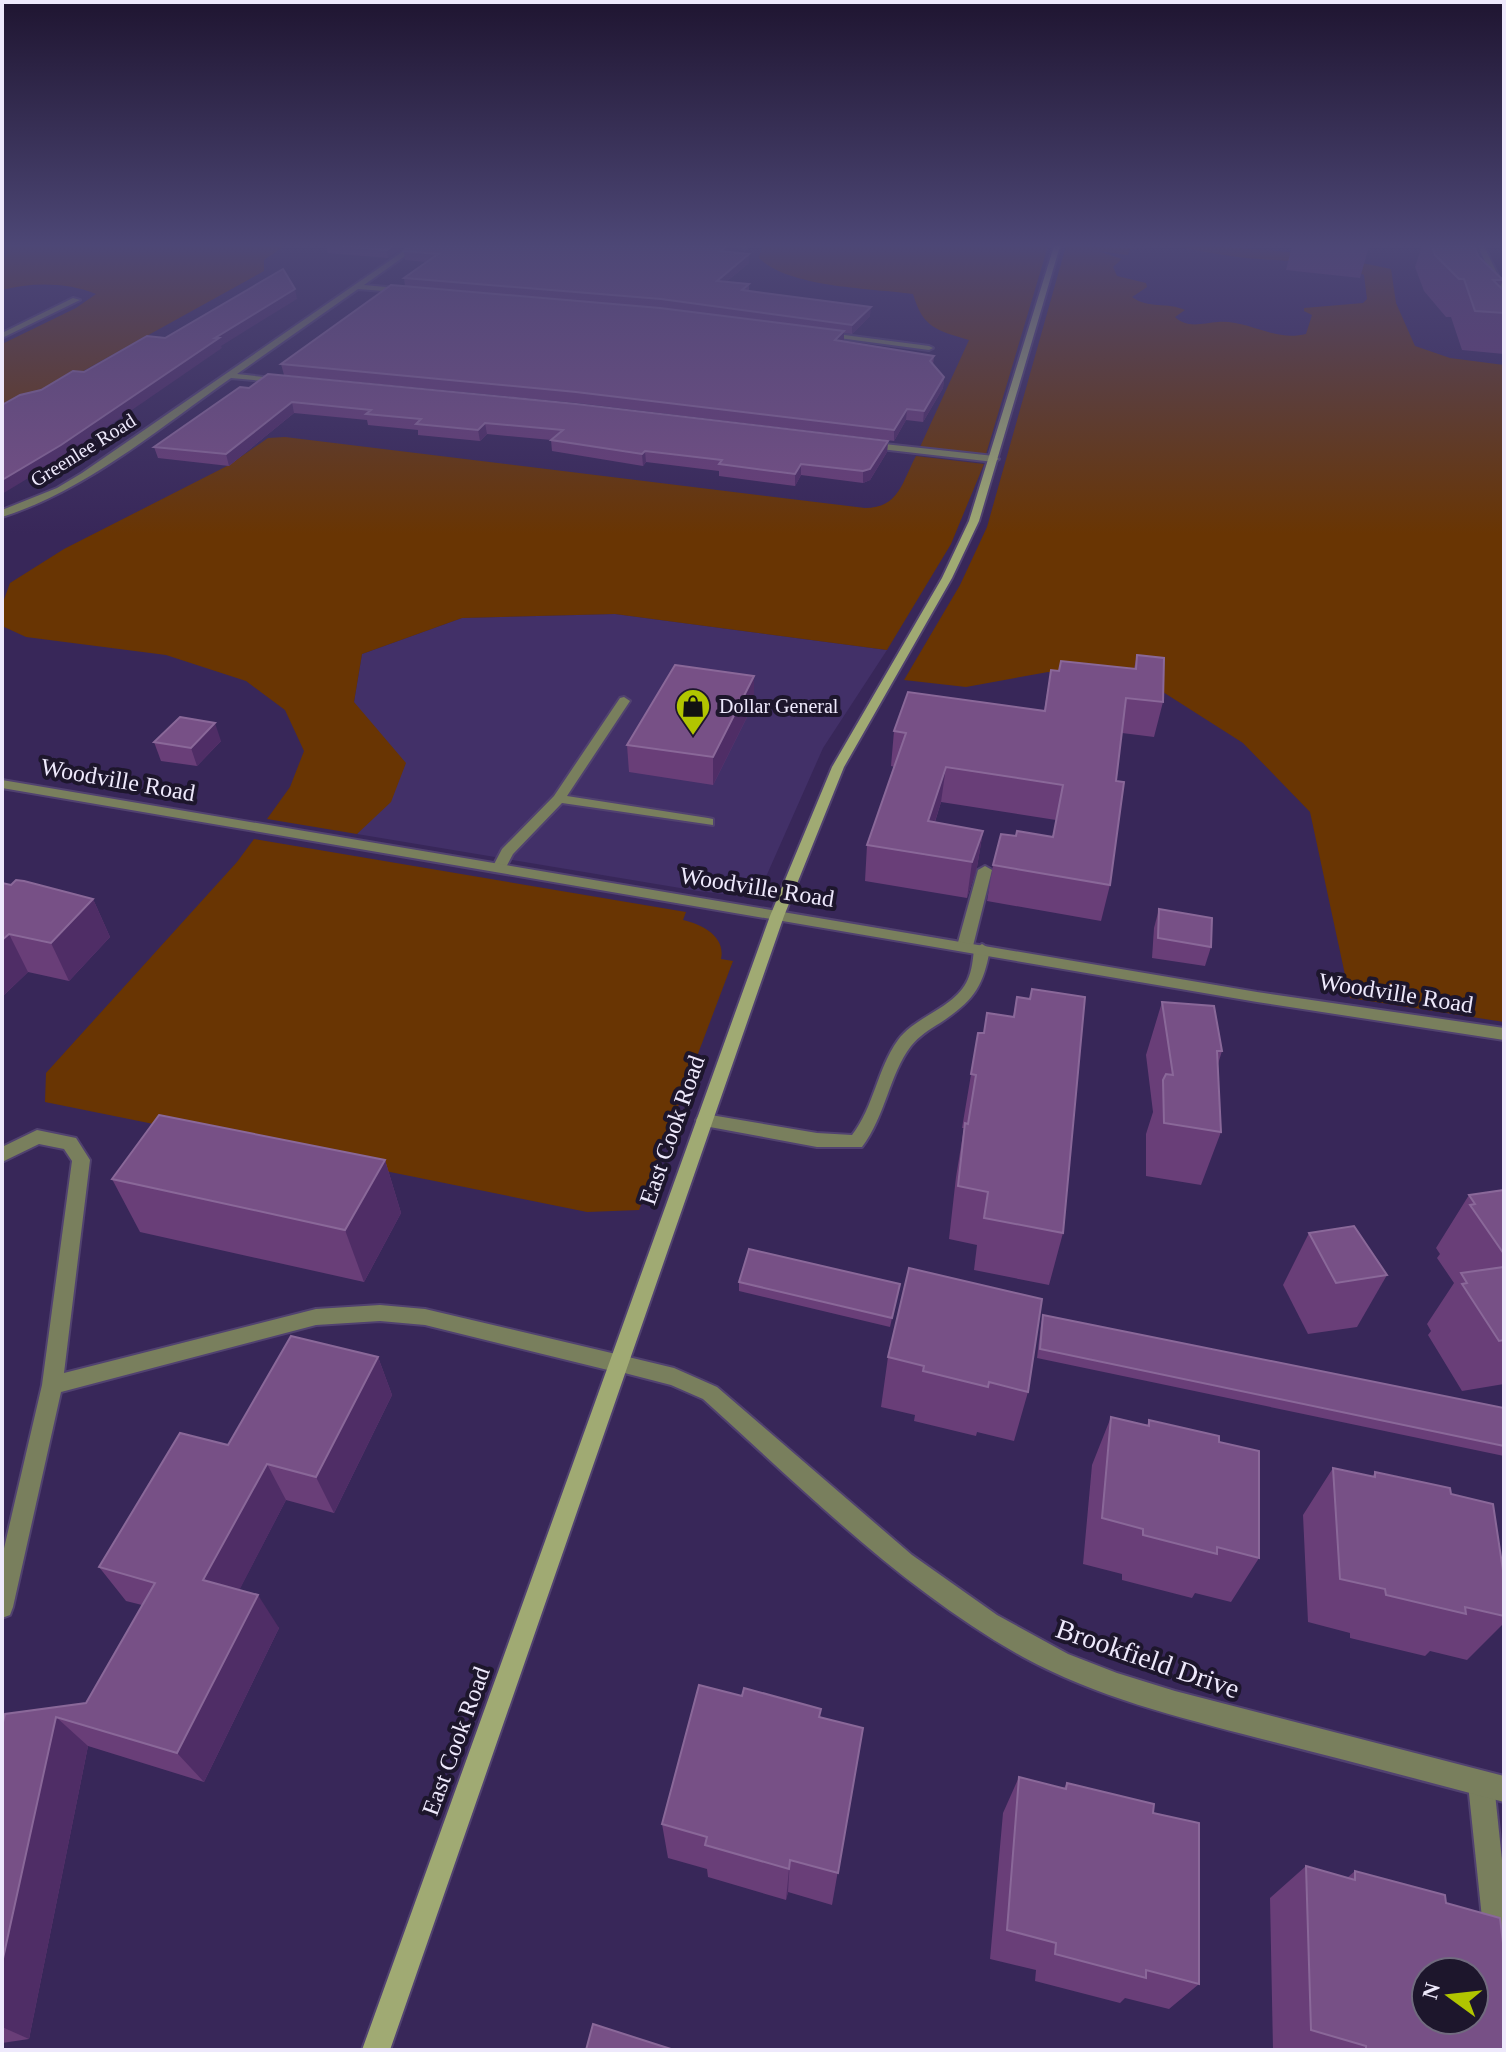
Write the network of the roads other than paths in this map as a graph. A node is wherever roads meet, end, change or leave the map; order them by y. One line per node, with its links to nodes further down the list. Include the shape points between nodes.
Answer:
1 (276, 342): 5 (street, Greenlee Road)
2 (882, 342): 4 (street)
3 (1029, 342): 8 (main road, East Cook Road)
4 (929, 348)
5 (228, 375): 6 (street); 9 (street, Greenlee Road, via 60,490)
6 (288, 381)
7 (854, 443): 8 (street)
8 (994, 459): 16 (main road, East Cook Road, via 962,549 838,767)
9 (2, 514)
10 (624, 701): 12 (street)
11 (2, 784): 14 (street, Woodville Road)
12 (559, 799): 13 (street); 14 (street, via 507,852)
13 (708, 822)
14 (499, 868): 16 (street, Woodville Road)
15 (985, 870): 17 (street)
16 (777, 916): 17 (street, Woodville Road); 19 (main road, East Cook Road)
17 (974, 947): 18 (street, Woodville Road); 19 (street, via 974,984 906,1042 867,1130 856,1142)
18 (1504, 1034)
19 (705, 1120): 21 (main road, East Cook Road)
20 (2, 1155): 22 (street, via 37,1137 70,1143 81,1160)
21 (620, 1364): 22 (street, Brookfield Drive, via 425,1317 380,1313 316,1317); 24 (street, Brookfield Drive, via 674,1377 710,1393 899,1558 959,1605 1034,1650 1120,1686 1213,1714); 26 (main road, East Cook Road)
22 (52, 1385): 23 (street)
23 (2, 1607)
24 (1493, 1786): 25 (street)
25 (1499, 1957)
26 (376, 2050)

